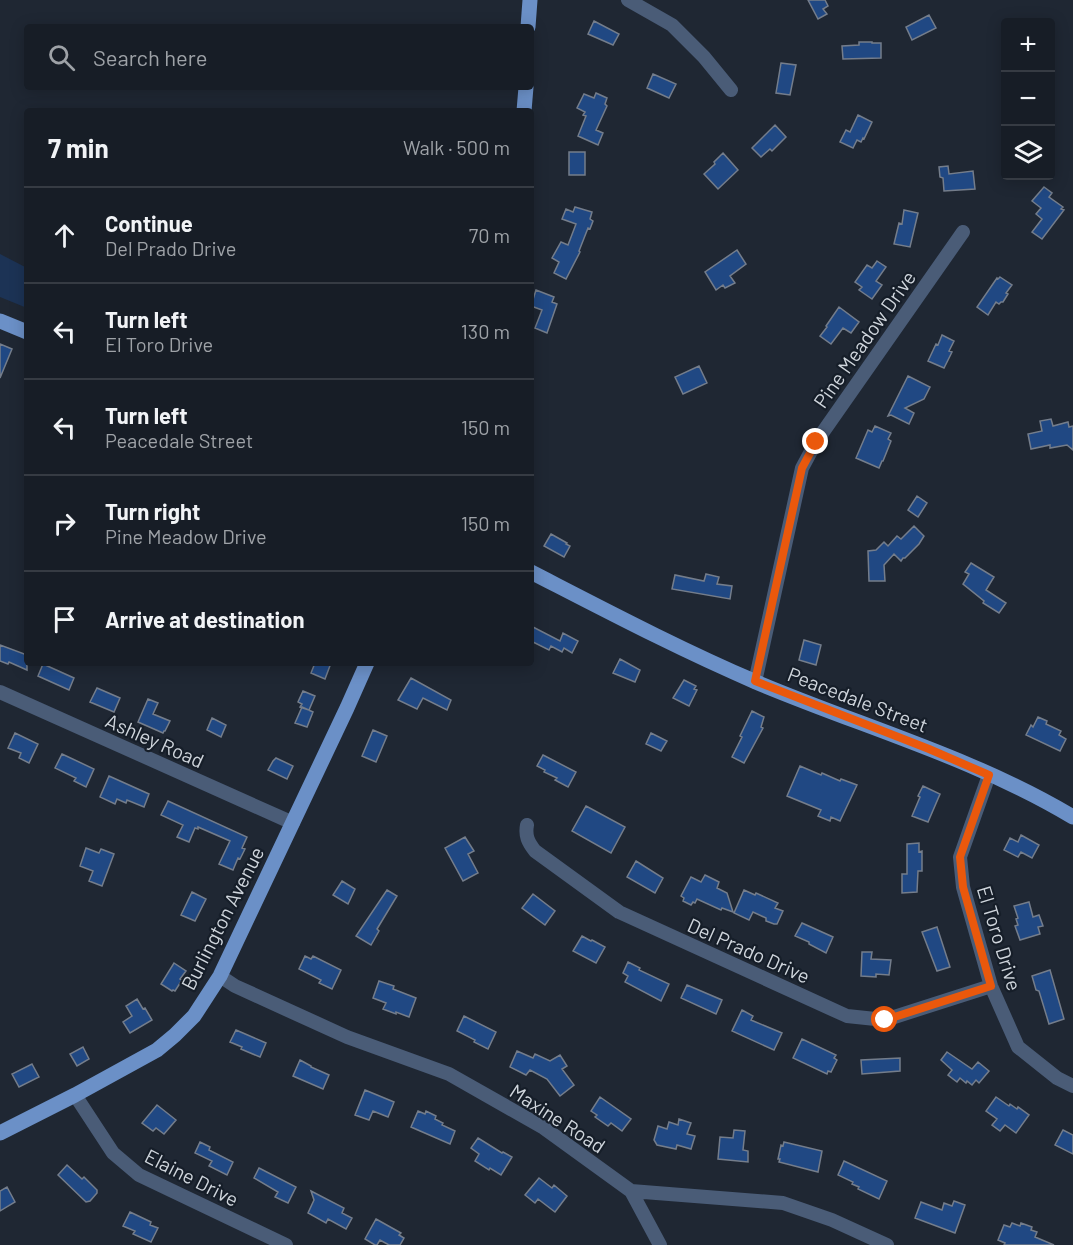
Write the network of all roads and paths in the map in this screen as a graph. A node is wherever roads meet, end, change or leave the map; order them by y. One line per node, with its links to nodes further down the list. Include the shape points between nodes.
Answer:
1 (530, 0): 3 (main road)
2 (628, 0): 5 (street, via 672,24)
3 (528, 24)
4 (526, 90): 6 (main road)
5 (731, 90)
6 (524, 108)
7 (963, 232): 12 (street, Pine Meadow Drive, via 816,442 802,468)
8 (0, 321): 9 (main road)
9 (24, 331)
10 (534, 574): 12 (main road, Peacedale Street)
11 (366, 666): 16 (main road, Burlington Avenue)
12 (755, 681): 14 (main road, Peacedale Street)
13 (0, 692): 16 (street, Ashley Road)
14 (989, 775): 15 (main road, Peacedale Street); 19 (street, El Toro Drive, via 960,857 963,887)
15 (1073, 817)
16 (293, 823): 18 (main road, Burlington Avenue)
17 (527, 825): 19 (street, Del Prado Drive, via 525,834 535,851 619,912 847,1016 885,1020)
18 (220, 976): 21 (main road, Burlington Avenue, via 194,1016 157,1050); 23 (street, Maxine Road, via 347,1037 449,1074 544,1128)
19 (991, 986): 20 (street, El Toro Drive, via 1018,1047)
20 (1073, 1086)
21 (75, 1095): 22 (main road, Burlington Avenue); 24 (street, Elaine Drive, via 113,1153 139,1175)
22 (0, 1133)
23 (631, 1191): 25 (street); 26 (street, via 783,1203)
24 (286, 1245)
25 (660, 1245)
26 (887, 1245)

